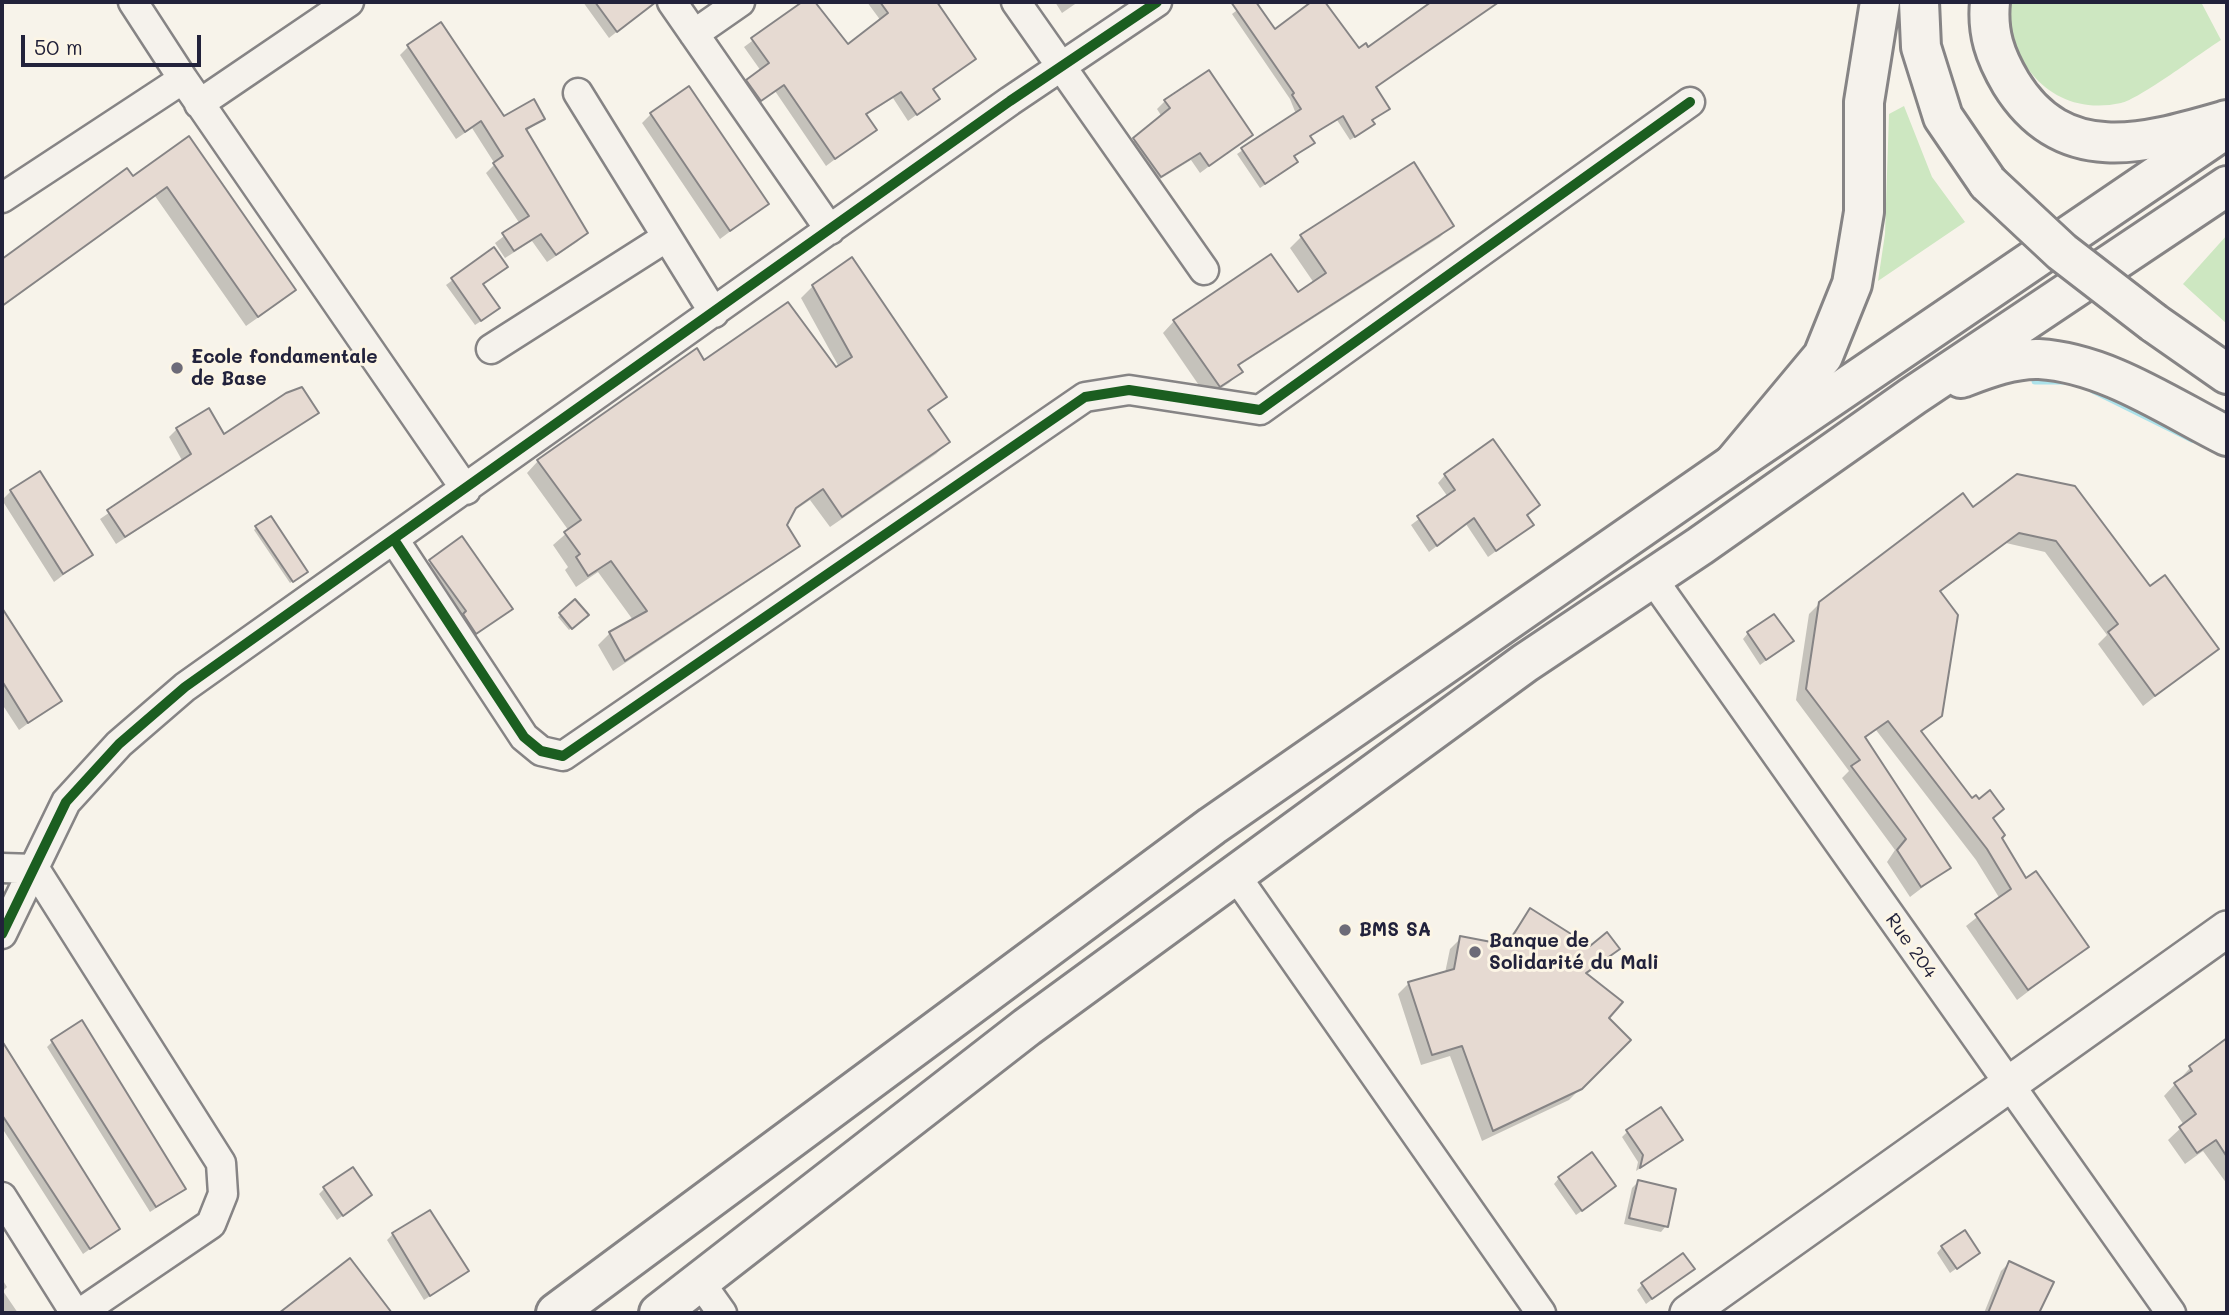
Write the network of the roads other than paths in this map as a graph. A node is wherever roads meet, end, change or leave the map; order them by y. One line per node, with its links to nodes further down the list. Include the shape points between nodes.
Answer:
1 (133, 2): 12 (street)
2 (349, 2): 15 (street)
3 (672, 2): 10 (street)
4 (740, 2): 10 (street)
5 (1016, 2): 11 (street)
6 (1157, 2): 11 (street)
7 (1880, 2): 28 (main road, via 1864,103 1864,212 1852,284 1823,356)
8 (1919, 2): 25 (main road, bridge, via 1922,47 1943,117 1988,183 2062,251)
9 (1990, 2): 16 (main road, via 1987,25 1997,61 2026,107 2060,131 2106,143 2155,141)
10 (694, 34): 20 (street)
11 (1060, 67): 20 (street); 22 (street)
12 (183, 79): 15 (street); 19 (street)
13 (578, 93): 21 (street)
14 (1690, 102): 30 (street, via 1260,410 1129,390 1085,397 564,755 541,751 524,737)
15 (199, 104): 29 (street)
16 (2227, 120)
17 (2227, 128): 28 (main road)
18 (2227, 186): 26 (main road)
19 (2, 198)
20 (830, 230): 23 (street)
21 (667, 237): 23 (street); 24 (street)
22 (1204, 270)
23 (714, 313): 29 (street)
24 (491, 349)
25 (2227, 374)
26 (1913, 396): 27 (main road, via 1991,366 2037,359 2109,377); 31 (main road)
27 (2227, 436)
28 (1733, 464): 41 (main road, via 1212,826)
29 (466, 490): 30 (street)
30 (395, 541): 33 (street, via 185,687 119,744 66,802)
31 (1652, 578): 34 (main road, via 1525,663); 37 (street, Rue 204)
32 (2, 868): 33 (street)
33 (35, 869): 36 (street); 40 (street, via 221,1163 223,1194 211,1224)
34 (1236, 876): 39 (main road, via 1027,1027); 44 (street)
35 (2227, 929): 37 (street)
36 (2, 934)
37 (2008, 1083): 45 (street); 46 (street, Rue 204)
38 (2, 1197): 40 (street)
39 (700, 1282): 42 (main road); 43 (street)
40 (77, 1313)
41 (556, 1313)
42 (659, 1313)
43 (722, 1313)
44 (1541, 1313)
45 (1688, 1313)
46 (2171, 1313)

